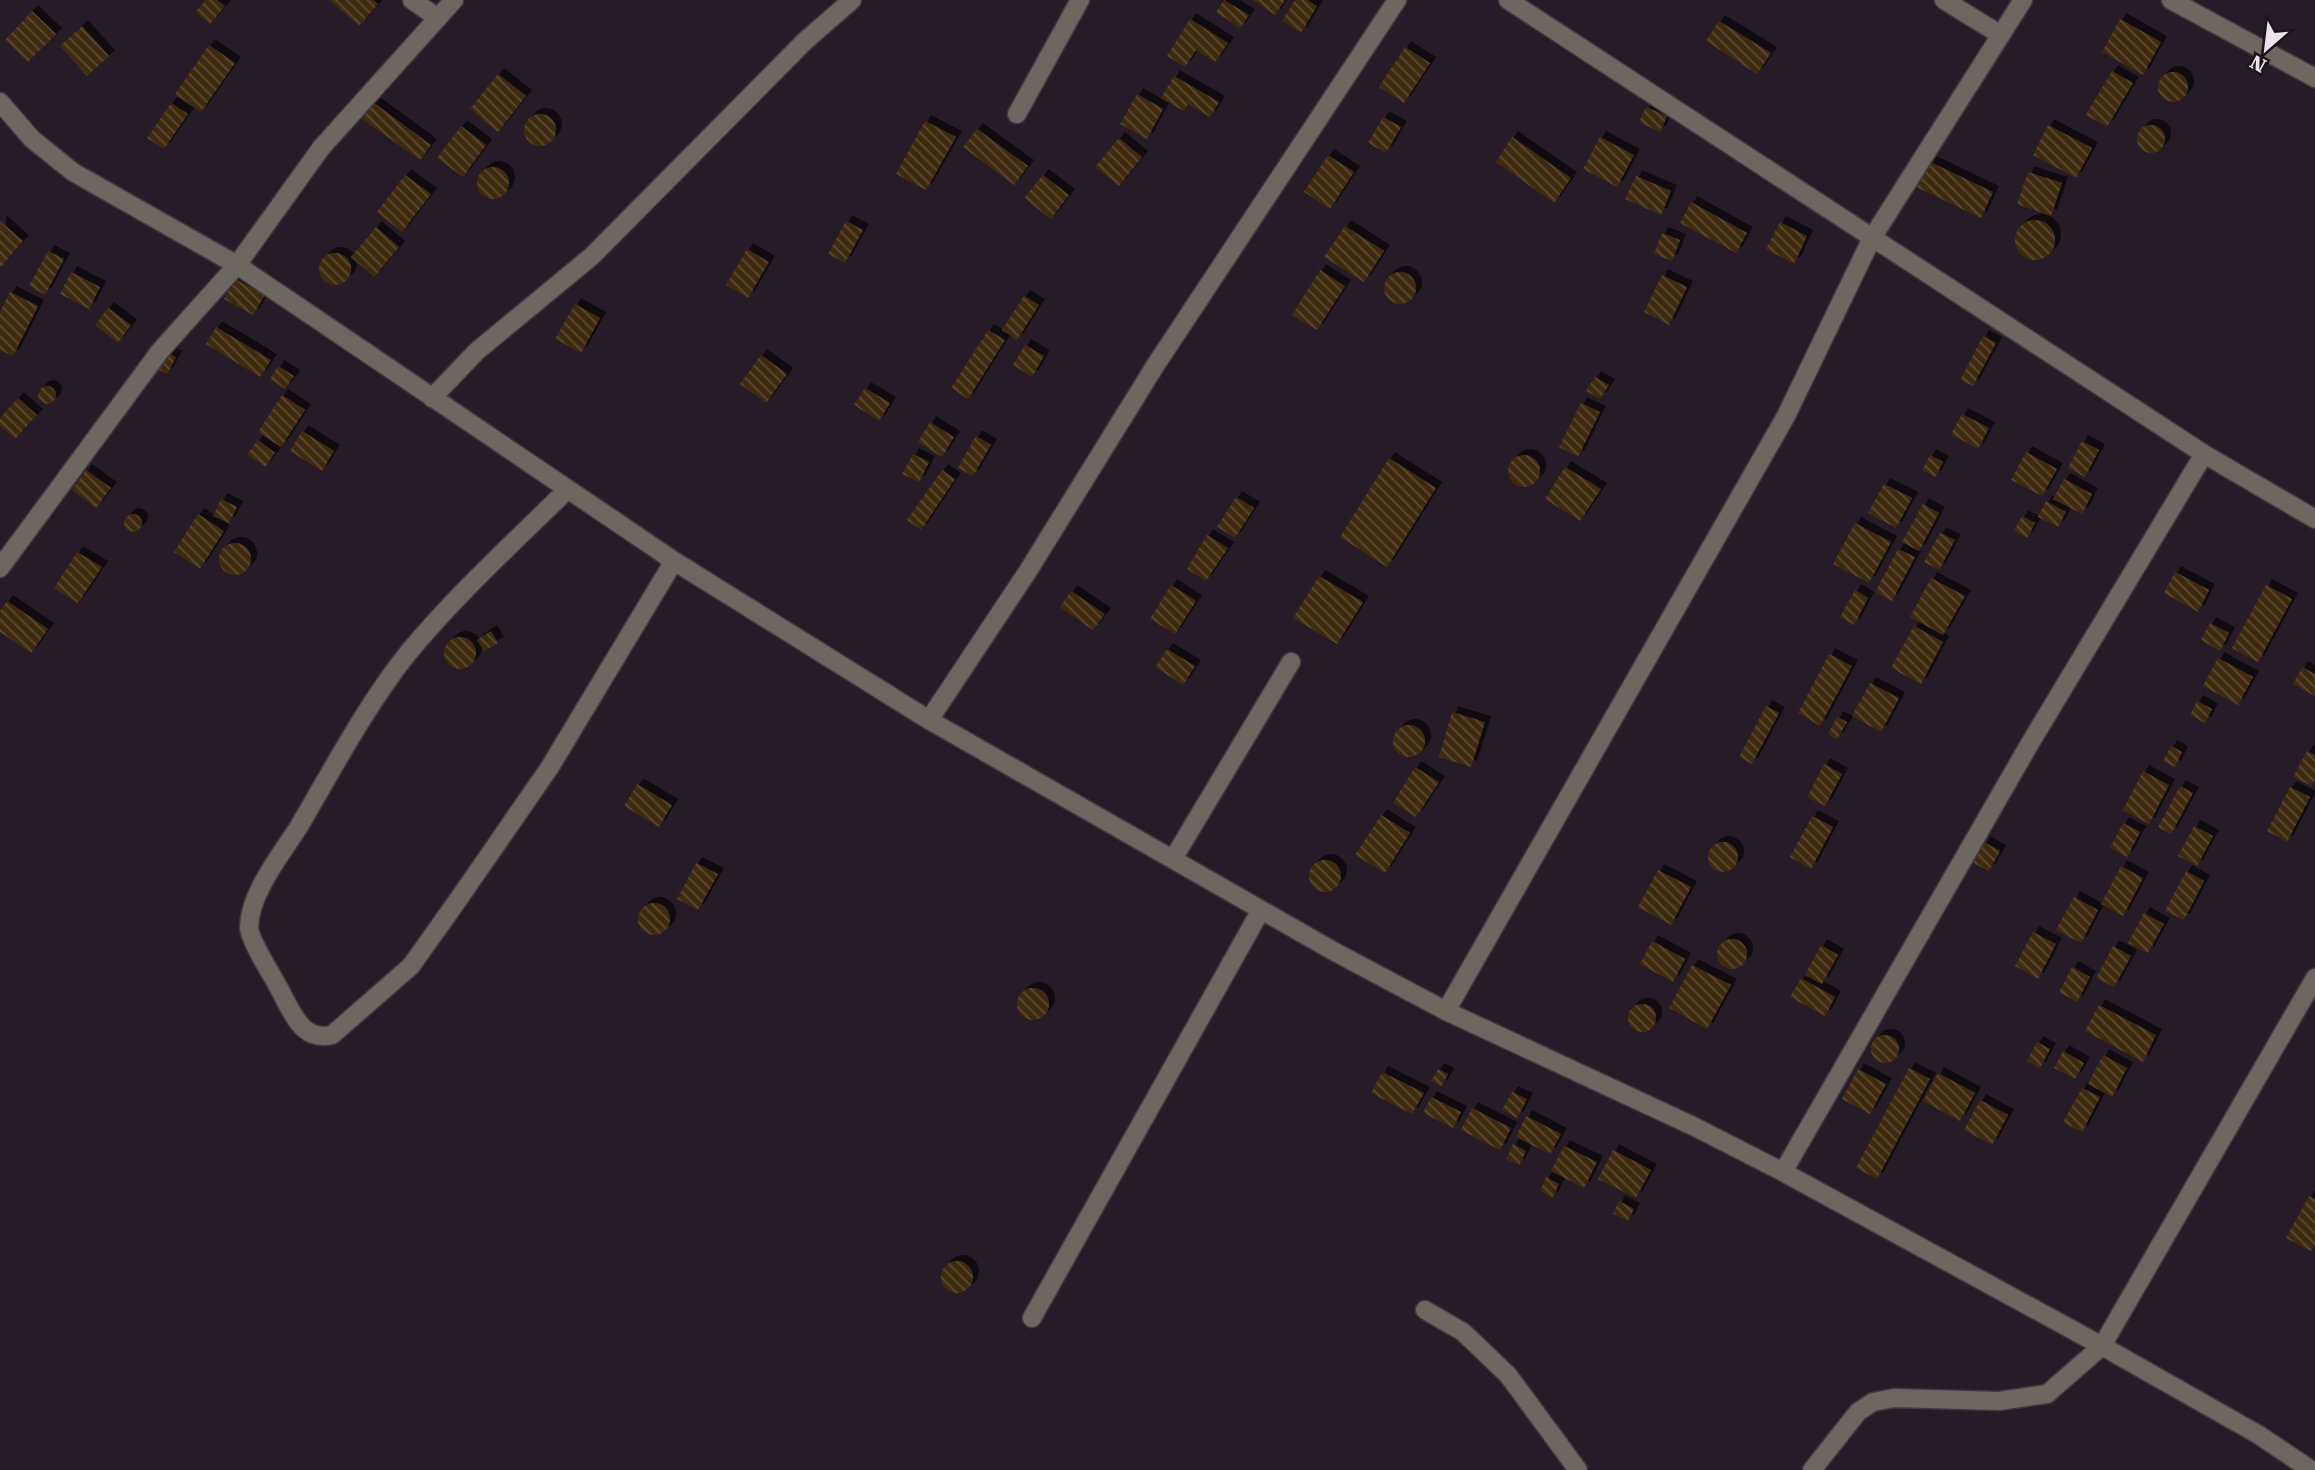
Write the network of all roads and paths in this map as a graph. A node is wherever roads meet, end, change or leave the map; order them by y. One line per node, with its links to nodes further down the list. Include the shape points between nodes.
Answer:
1 (412, 0): 10 (street)
2 (454, 0): 10 (street)
3 (852, 0): 17 (street, via 805,41 592,256 477,351)
4 (1080, 0): 14 (street)
5 (1397, 0): 24 (street)
6 (1508, 0): 15 (street)
7 (1944, 0): 11 (street)
8 (2023, 0): 11 (street)
9 (2171, 0): 12 (street)
10 (438, 18): 16 (street, via 321,148)
11 (2001, 35): 15 (street)
12 (2315, 78)
13 (0, 102): 16 (street, via 33,139 73,172)
14 (1017, 114)
15 (1872, 238): 18 (street); 28 (street, via 1786,416)
16 (237, 265): 17 (street); 22 (street, via 160,351)
17 (432, 398): 19 (street)
18 (2204, 454): 20 (street); 29 (street, via 2022,757)
19 (567, 490): 21 (street); 21 (street, via 408,654 365,717 253,909 249,930 295,1020 310,1035 332,1035 411,966 550,767)
20 (2315, 519)
21 (674, 561): 24 (street)
22 (0, 568)
23 (1291, 662): 25 (street)
24 (929, 720): 25 (street)
25 (1173, 859): 26 (street)
26 (1261, 910): 28 (street); 31 (street)
27 (2315, 978): 32 (street)
28 (1446, 1011): 29 (street)
29 (1783, 1172): 32 (street)
30 (1425, 1310): 33 (street, via 1463,1332 1508,1375)
31 (1032, 1318)
32 (2102, 1346): 34 (street, via 2047,1394 1999,1401 1894,1398 1873,1402 1858,1412); 35 (street, via 2259,1435)
33 (1578, 1470)
34 (1812, 1470)
35 (2311, 1470)

